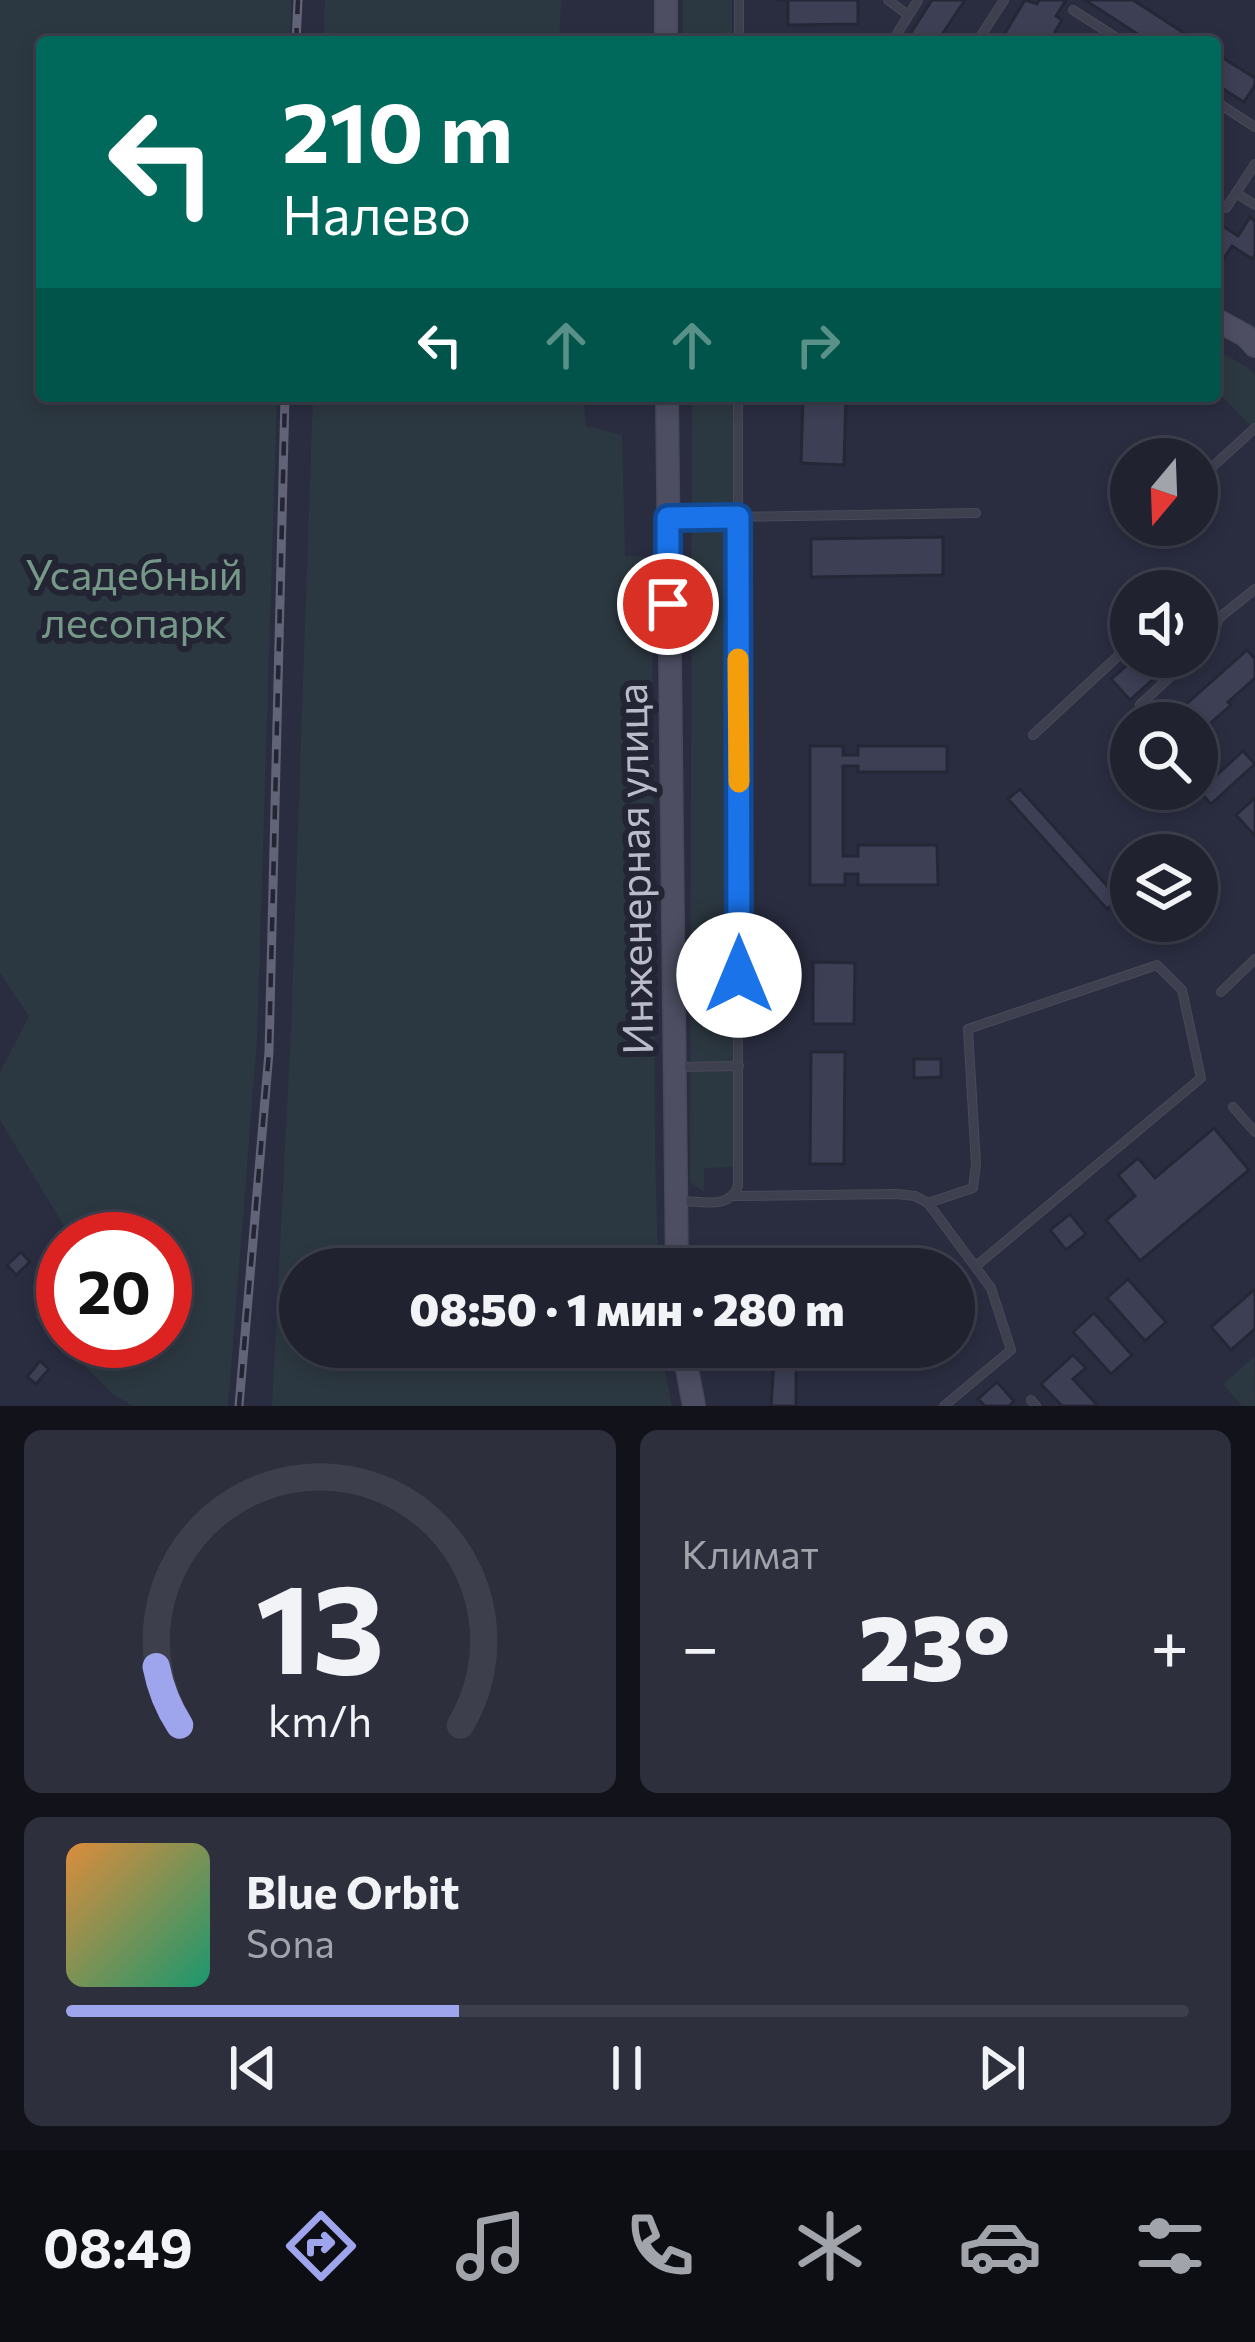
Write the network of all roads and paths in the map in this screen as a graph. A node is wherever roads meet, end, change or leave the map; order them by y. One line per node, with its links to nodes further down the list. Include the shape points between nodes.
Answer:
1 (666, 0): 8 (main road)
2 (739, 0): 9 (lane)
3 (888, 0): 7 (lane)
4 (918, 0): 7 (lane)
5 (1004, 0): 11 (lane)
6 (1073, 10): 12 (lane)
7 (908, 15): 10 (lane)
8 (666, 36)
9 (739, 36)
10 (896, 36)
11 (980, 36)
12 (1114, 36)
13 (1221, 105): 14 (lane)
14 (1255, 127)
15 (1255, 164): 16 (lane)
16 (1236, 193): 17 (lane); 18 (lane)
17 (1221, 205)
18 (1255, 205)
19 (1221, 322): 20 (main road)
20 (1255, 346)
21 (667, 402): 27 (main road, Инженерная улица)
22 (738, 402): 26 (lane)
23 (1255, 428): 24 (lane)
24 (1218, 462)
25 (976, 513): 26 (lane)
26 (738, 517): 27 (lane); 37 (lane)
27 (668, 518): 38 (main road, Инженерная улица)
28 (1255, 589): 29 (lane)
29 (1219, 618): 30 (lane)
30 (1218, 621)
31 (1110, 664): 34 (lane)
32 (1169, 678): 33 (lane)
33 (1143, 702)
34 (1034, 735)
35 (1255, 959): 36 (lane)
36 (1221, 992)
37 (739, 1066): 38 (lane); 41 (lane)
38 (676, 1067): 42 (main road, Инженерная улица)
39 (1233, 1107): 40 (lane)
40 (1255, 1132)
41 (734, 1196): 42 (lane); 43 (lane, via 897,1194)
42 (676, 1201): 44 (main road, Инженерная улица)
43 (928, 1203): 45 (lane); 45 (lane, via 974,1188 968,1029 1157,965 1182,990 1201,1078)
44 (677, 1248)
45 (976, 1265): 48 (lane, via 992,1288 1011,1350)
46 (686, 1368): 47 (main road)
47 (694, 1406)
48 (944, 1406)

